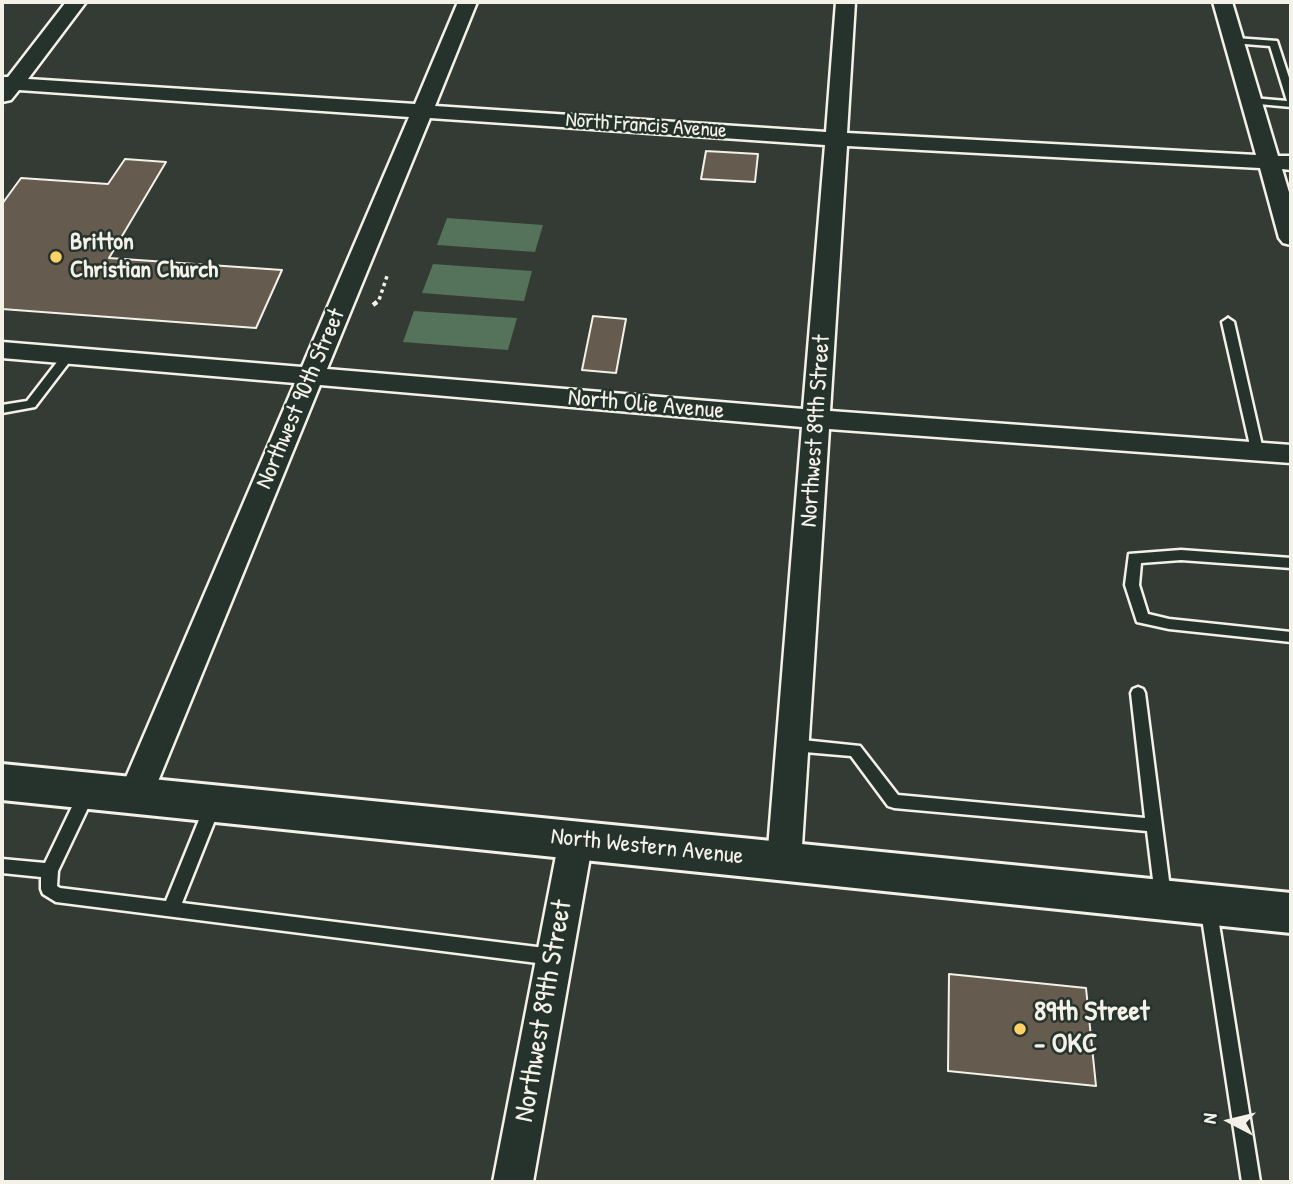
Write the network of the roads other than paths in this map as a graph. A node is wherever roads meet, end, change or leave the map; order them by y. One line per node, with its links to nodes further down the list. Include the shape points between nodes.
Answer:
1 (76, 2): 6 (street)
2 (468, 2): 9 (street, Northwest 90th Street)
3 (846, 2): 10 (street, Northwest 89th Street)
4 (1223, 2): 5 (street)
5 (1235, 41): 7 (street); 8 (lane, via 1274,43)
6 (6, 88): 9 (street, North Francis Avenue)
7 (1252, 101): 8 (lane); 11 (street)
8 (1291, 102)
9 (422, 110): 10 (street, North Francis Avenue); 17 (street, Northwest 90th Street)
10 (837, 139): 11 (street, North Francis Avenue); 19 (street, Northwest 89th Street)
11 (1269, 162): 12 (street, North Francis Avenue); 13 (street)
12 (1291, 163)
13 (1291, 238)
14 (1228, 321): 20 (lane)
15 (2, 350): 16 (street, North Olie Avenue)
16 (68, 356): 17 (street, North Olie Avenue); 18 (lane, via 31,404)
17 (310, 377): 19 (street, North Olie Avenue); 28 (street, Northwest 90th Street)
18 (2, 409)
19 (817, 419): 20 (street, North Olie Avenue); 25 (street, Northwest 89th Street)
20 (1256, 450): 21 (street, North Olie Avenue)
21 (1291, 454)
22 (1291, 563): 23 (lane, via 1181,555 1134,558 1132,585 1142,618)
23 (1291, 637)
24 (1138, 693): 30 (lane)
25 (793, 745): 30 (lane, via 855,750 894,801); 32 (street, Northwest 89th Street)
26 (2, 782): 27 (main road, North Western Avenue)
27 (88, 791): 28 (main road, North Western Avenue); 34 (lane)
28 (135, 796): 29 (main road, North Western Avenue)
29 (214, 804): 31 (main road, North Western Avenue); 37 (lane)
30 (1153, 825): 35 (lane)
31 (576, 840): 32 (main road, North Western Avenue); 39 (street, Northwest 89th Street)
32 (783, 861): 35 (main road, North Western Avenue)
33 (2, 866): 34 (lane)
34 (50, 871): 37 (lane, via 49,889 56,895)
35 (1164, 899): 36 (main road, North Western Avenue)
36 (1208, 904): 38 (main road, North Western Avenue); 41 (lane)
37 (171, 909): 39 (lane)
38 (1291, 913)
39 (554, 958): 40 (street, Northwest 89th Street)
40 (513, 1182)
41 (1251, 1182)

